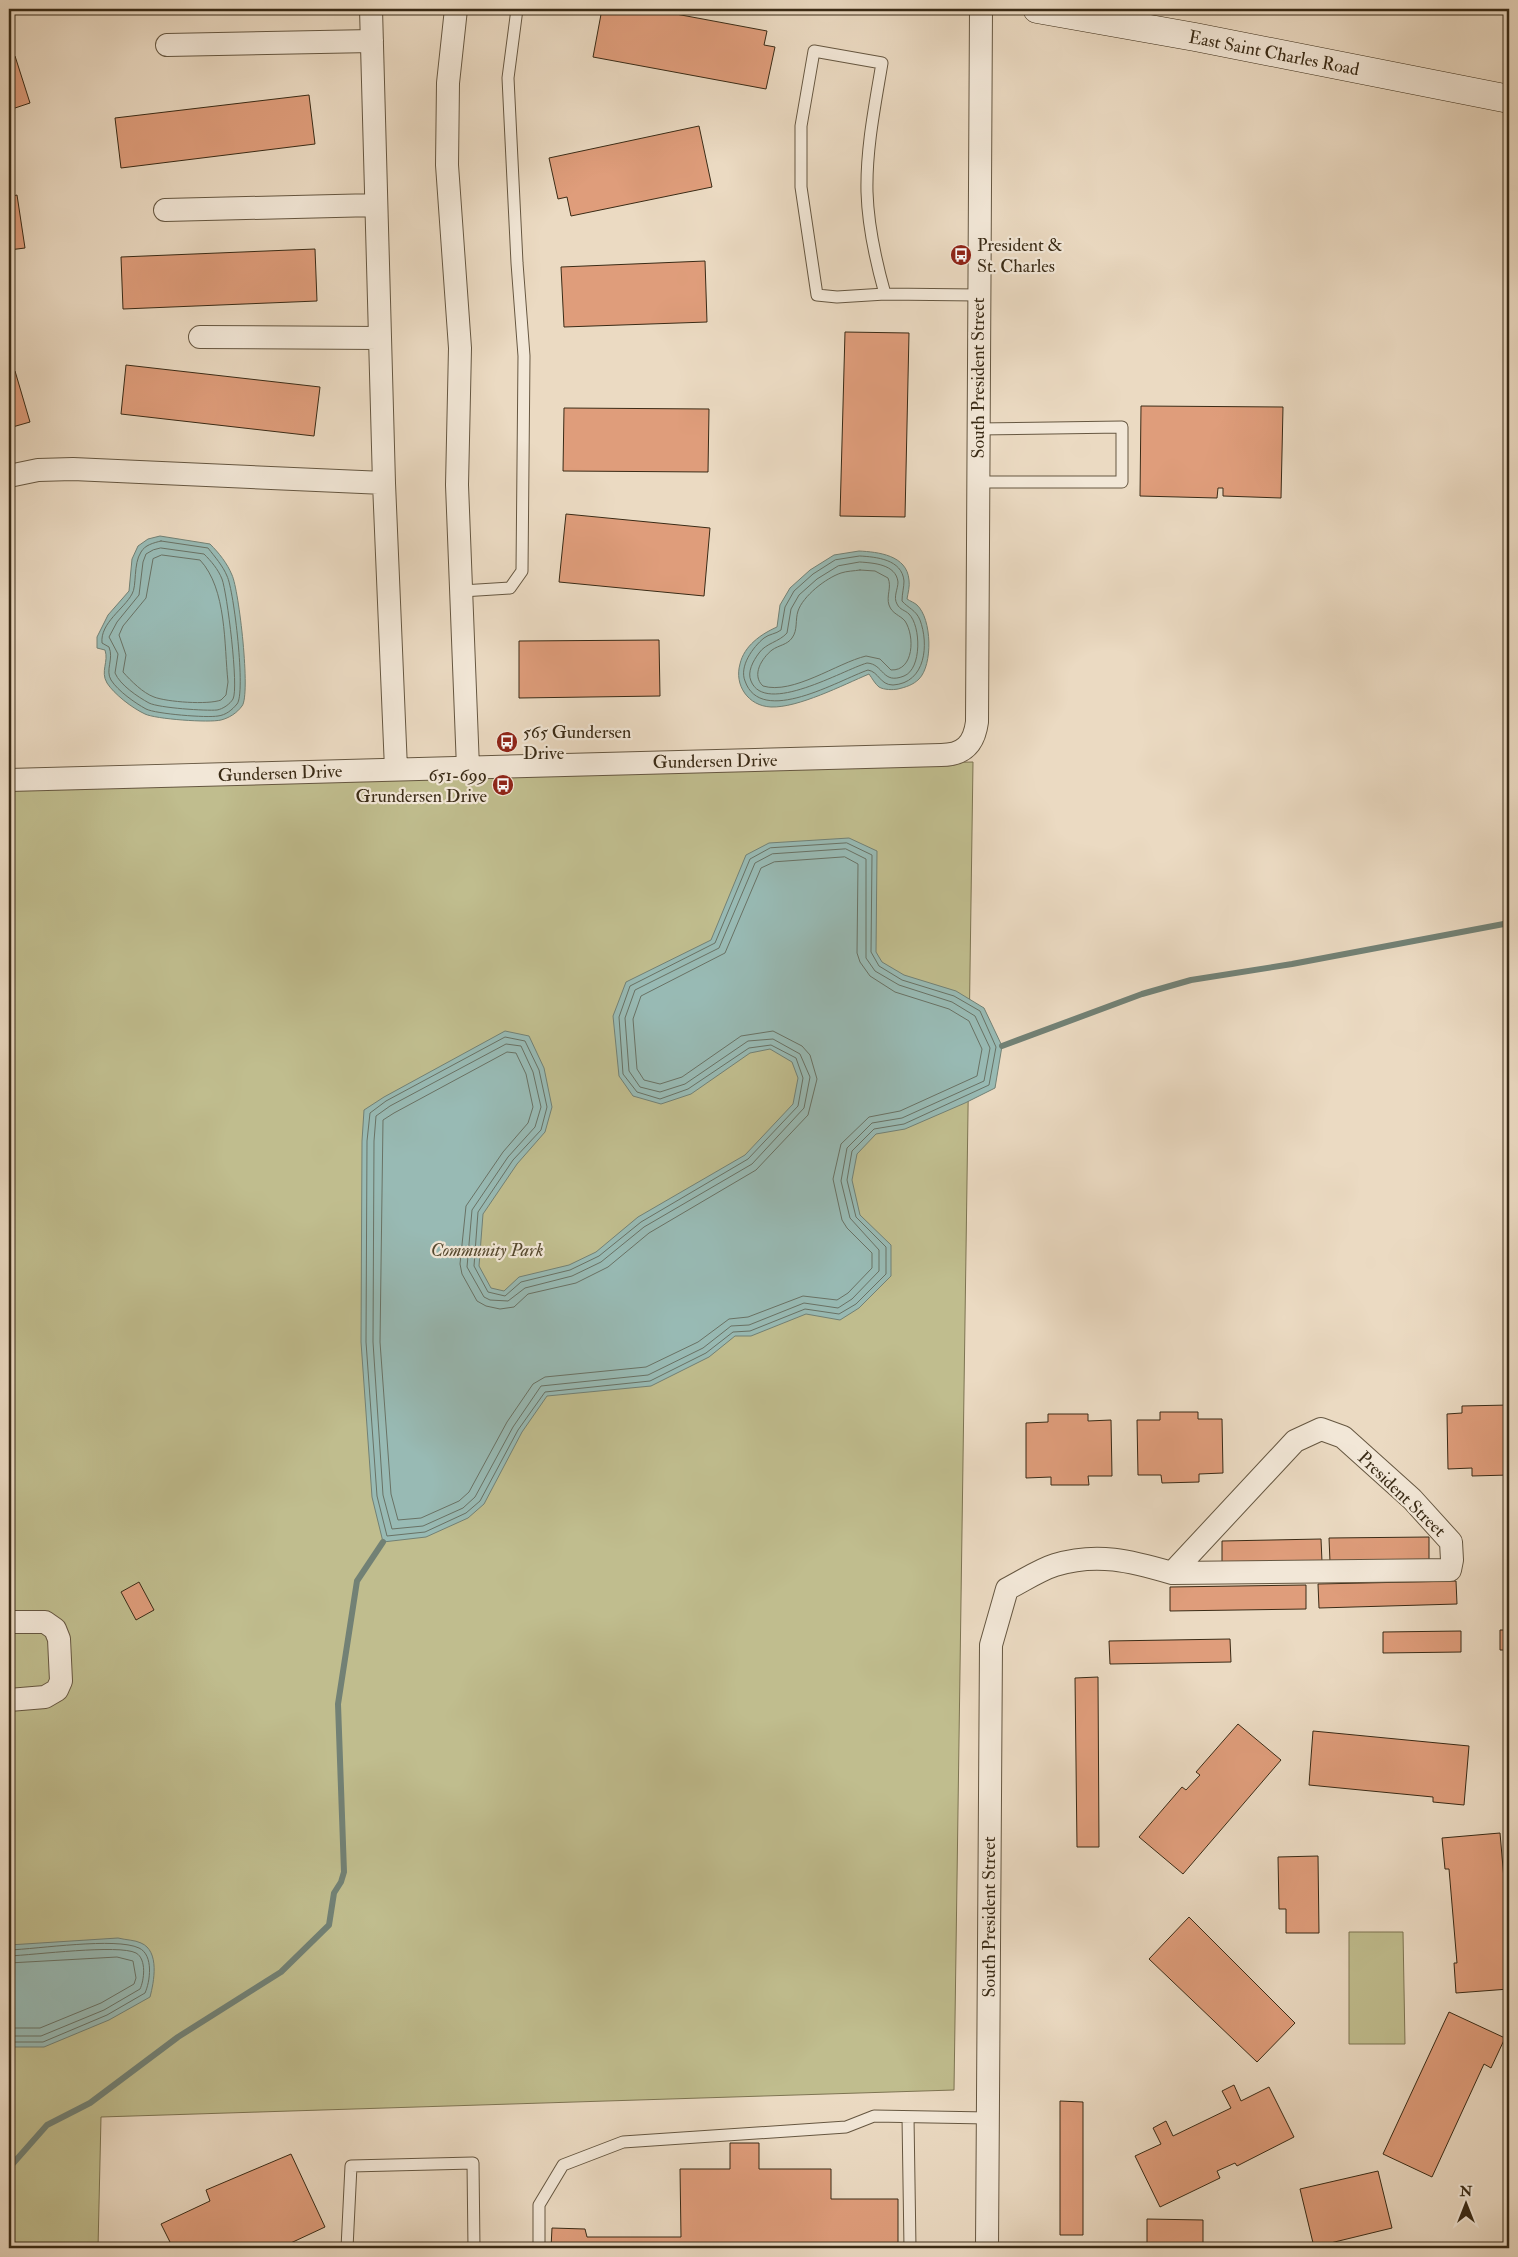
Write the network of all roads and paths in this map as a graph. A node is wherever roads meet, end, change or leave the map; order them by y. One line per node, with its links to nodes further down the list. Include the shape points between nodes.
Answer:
1 (371, 9): 6 (street)
2 (456, 9): 19 (street, via 448,83 447,165 460,348 457,485)
3 (517, 9): 19 (lane, via 508,78 524,356 522,571 510,588)
4 (981, 9): 12 (street, South President Street)
5 (1037, 9): 8 (street, East Saint Charles Road)
6 (372, 41): 7 (street); 9 (street)
7 (167, 45)
8 (1509, 99)
9 (376, 205): 10 (street); 14 (street)
10 (165, 210)
11 (885, 294): 11 (lane, via 817,294 801,187 801,126 814,51 882,63 871,128 867,193 876,262); 12 (lane)
12 (978, 294): 15 (street, South President Street)
13 (200, 337): 14 (street)
14 (380, 338): 18 (street)
15 (978, 429): 17 (street, South President Street); 17 (lane, via 1122,427 1122,482)
16 (9, 476): 18 (street, via 38,470 74,469)
17 (978, 482): 20 (street, South President Street, via 977,722 975,736)
18 (384, 483): 22 (street)
19 (462, 591): 21 (street)
20 (969, 746): 21 (street, Gundersen Drive, via 946,755)
21 (468, 768): 22 (street, Gundersen Drive)
22 (396, 769): 23 (street, Gundersen Drive)
23 (9, 780)
24 (1172, 1573): 24 (street, President Street, via 1295,1441 1321,1429 1343,1438 1412,1499 1451,1542 1450,1570); 25 (street, President Street, via 1128,1560 1092,1557 1054,1565)
25 (1007, 1588): 29 (street, South President Street, via 991,1644)
26 (9, 1622): 27 (street, via 45,1622 55,1629 59,1639 60,1680 57,1690 45,1697)
27 (9, 1700)
28 (908, 2117): 29 (lane); 32 (lane, via 874,2116 846,2126 623,2142 563,2165 539,2205); 33 (lane)
29 (988, 2118): 34 (street, South President Street)
30 (347, 2248): 31 (lane, via 351,2166 473,2162)
31 (474, 2248)
32 (539, 2248)
33 (910, 2248)
34 (987, 2248)

